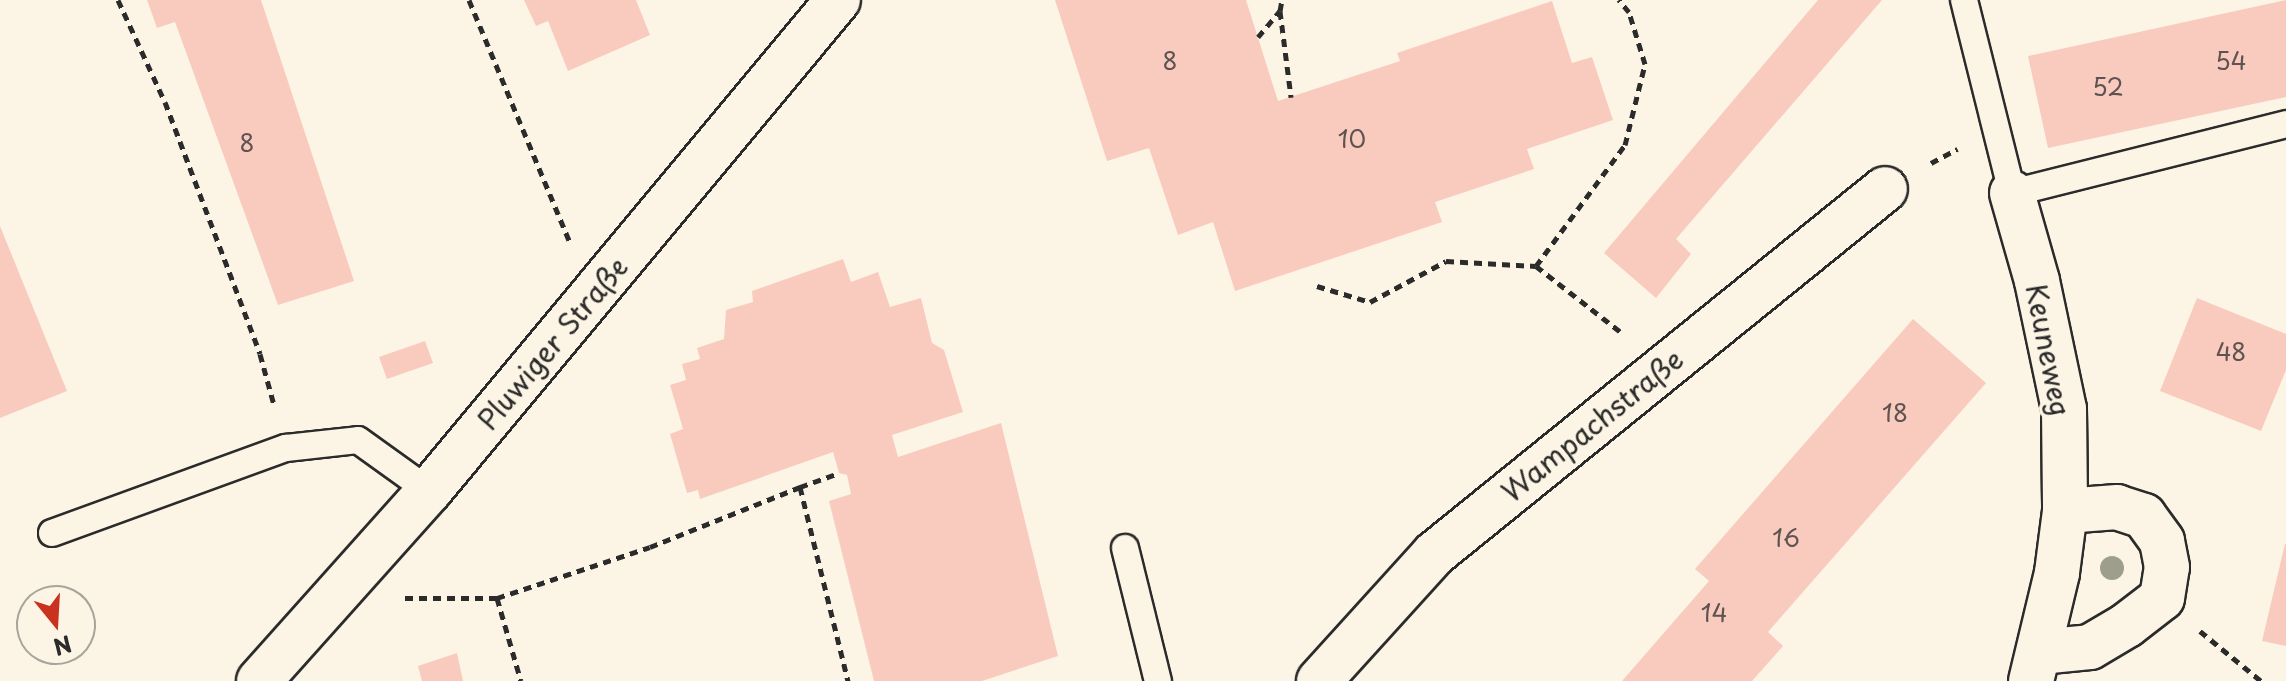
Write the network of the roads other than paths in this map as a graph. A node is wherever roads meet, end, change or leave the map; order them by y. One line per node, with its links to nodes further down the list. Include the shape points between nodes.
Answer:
1 (838, 0): 6 (street, Pluwiger Straße)
2 (1964, 0): 5 (lane, Keuneweg)
3 (2286, 124): 5 (lane)
4 (1885, 189): 13 (street, Wampachstraße, via 1434,554)
5 (2012, 193): 7 (street, Keuneweg, via 2064,409)
6 (429, 491): 8 (lane, via 358,440 286,448); 11 (street, Pluwiger Straße)
7 (2065, 511): 10 (street, Keuneweg); 10 (street, Keuneweg, via 2117,507 2144,516 2162,541 2167,567 2162,598 2090,647)
8 (52, 533)
9 (1125, 548): 12 (lane)
10 (2036, 666)
11 (259, 681)
12 (1158, 681)
13 (1319, 681)

